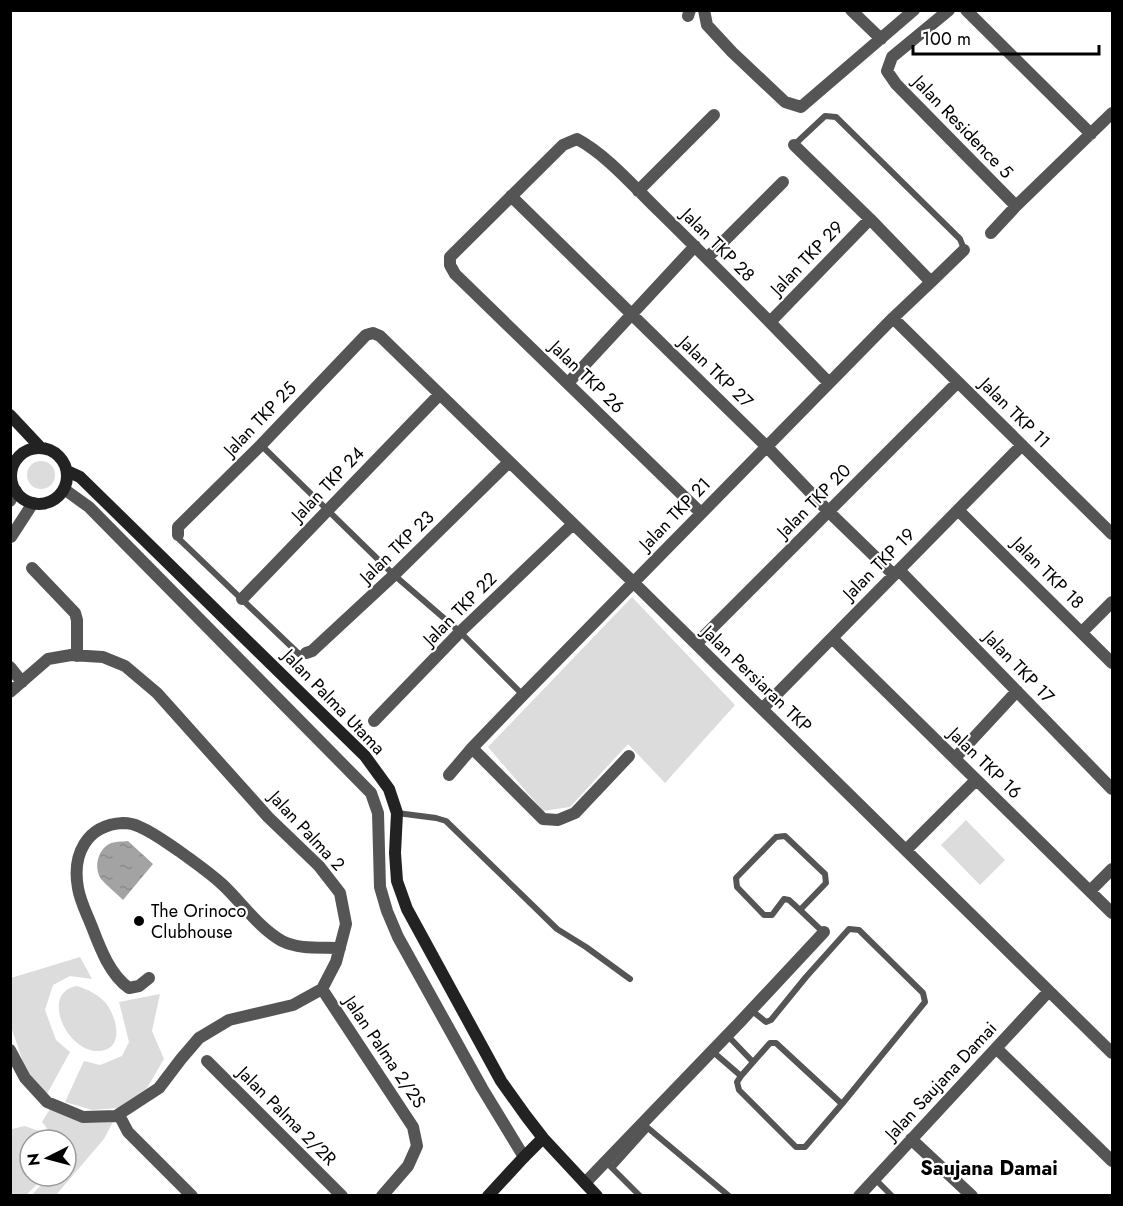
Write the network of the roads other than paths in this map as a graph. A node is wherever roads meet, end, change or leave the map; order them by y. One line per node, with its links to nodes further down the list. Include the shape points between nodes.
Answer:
1 (704, 10): 6 (street, via 707,26 732,52 785,102 801,107)
2 (851, 10): 6 (street)
3 (914, 10): 6 (street)
4 (950, 10): 14 (street, Jalan Residence 5, via 892,57 887,71)
5 (966, 10): 9 (street)
6 (881, 39)
7 (1113, 113): 9 (street)
8 (714, 115): 12 (street)
9 (1091, 134): 14 (street)
10 (794, 145): 15 (street); 18 (lane, via 825,116 836,117 960,239)
11 (783, 182): 19 (street)
12 (638, 191): 13 (street, Jalan TKP 28, via 592,147 577,139 563,145); 17 (street, Jalan TKP 28)
13 (511, 196): 21 (street, Jalan TKP 27); 26 (street, Jalan TKP 26, via 450,257 450,265)
14 (1016, 206): 16 (street)
15 (870, 219): 20 (street); 23 (street, Jalan TKP 29)
16 (991, 233)
17 (695, 246): 19 (street, Jalan TKP 28); 21 (street)
18 (964, 250): 20 (street, Jalan TKP 21)
19 (707, 258): 23 (street, Jalan TKP 28)
20 (931, 282): 22 (street, Jalan TKP 21)
21 (631, 314): 26 (street); 32 (street, Jalan TKP 27)
22 (893, 318): 25 (street, Jalan TKP 11); 27 (street, Jalan TKP 21)
23 (770, 322): 27 (street, Jalan TKP 28)
24 (373, 333): 28 (street, Jalan Persiaran TKP); 30 (street, Jalan TKP 25, via 366,335)
25 (958, 382): 31 (street, Jalan TKP 11); 42 (street, Jalan TKP 20)
26 (568, 383): 43 (street, Jalan TKP 26)
27 (829, 383): 32 (street, Jalan TKP 21)
28 (439, 395): 34 (street, Jalan Persiaran TKP); 40 (street, Jalan TKP 24)
29 (10, 415): 33 (street)
30 (261, 445): 40 (lane); 46 (street, Jalan TKP 25, via 178,527)
31 (1022, 445): 41 (street, Jalan TKP 19); 45 (street, Jalan TKP 11)
32 (766, 446): 42 (street, Jalan TKP 27); 43 (street, Jalan TKP 21)
33 (41, 448): 35 (street, via 25,452); 36 (street, via 58,455)
34 (509, 462): 44 (street, Jalan Persiaran TKP); 50 (street, Jalan TKP 23)
35 (11, 471): 38 (street)
36 (67, 471): 37 (street); 74 (street, Jalan Palma Utama, via 80,477 365,756 389,789)
37 (64, 489): 39 (street, via 51,501); 100 (street, via 89,507 371,793 378,813 380,887 387,911 482,1088)
38 (13, 496): 39 (street)
39 (33, 503): 47 (street)
40 (328, 510): 50 (lane); 52 (street, Jalan TKP 24)
41 (958, 510): 49 (street, Jalan TKP 19); 55 (street, Jalan TKP 18)
42 (829, 512): 49 (street, Jalan TKP 27); 57 (street, Jalan TKP 20)
43 (701, 513): 51 (street, Jalan TKP 21)
44 (573, 524): 51 (street, Jalan Persiaran TKP); 54 (street, Jalan TKP 22)
45 (1113, 534)
46 (178, 535): 52 (lane)
47 (10, 537)
48 (32, 568): 59 (street, via 75,613)
49 (896, 572): 56 (street, Jalan TKP 19); 63 (street, Jalan TKP 17)
50 (394, 575): 54 (lane); 58 (street, Jalan TKP 23)
51 (633, 582): 57 (street, Jalan Persiaran TKP); 65 (street, Jalan TKP 21)
52 (242, 599): 58 (lane, via 299,654)
53 (1113, 602): 55 (street)
54 (460, 632): 65 (lane); 67 (street, Jalan TKP 22)
55 (1082, 632): 60 (street, Jalan TKP 18)
56 (832, 638): 66 (street, Jalan TKP 19); 70 (street, Jalan TKP 16)
57 (696, 644): 66 (street, Jalan Persiaran TKP)
58 (306, 653)
59 (77, 656): 62 (street, Jalan Palma 2, via 48,660); 81 (street, Jalan Palma 2, via 103,657 125,666 158,693 268,817 319,867 340,893 346,924)
60 (1113, 663)
61 (10, 667): 62 (street)
62 (22, 682): 64 (street, Jalan Palma 2)
63 (1017, 691): 70 (street); 73 (street, Jalan TKP 17)
64 (10, 692)
65 (523, 695): 68 (street, Jalan TKP 21)
66 (762, 709): 75 (street, Jalan Persiaran TKP)
67 (374, 721)
68 (472, 748): 69 (street, via 543,819 558,820 574,813); 71 (street, Jalan TKP 21)
69 (629, 756)
70 (955, 758): 72 (street, Jalan TKP 16)
71 (449, 775)
72 (976, 780): 75 (street); 77 (street, Jalan TKP 16)
73 (1113, 789)
74 (397, 813): 83 (lane, via 446,821 557,929); 98 (street, Jalan Palma Utama, via 397,881 406,909 501,1081)
75 (906, 850): 85 (street, Jalan Persiaran TKP)
76 (1113, 869): 77 (street)
77 (1090, 891): 79 (street, Jalan TKP 16)
78 (800, 910): 78 (lane, via 784,899 772,915 765,915 736,887 736,878 776,837 785,836 825,874 826,884); 80 (lane)
79 (1113, 913)
80 (824, 932): 86 (street)
81 (340, 948): 82 (street, via 300,947 283,941 222,884 163,840 139,826 108,826 95,832 80,850 78,889 101,952 121,982 129,988); 84 (street, Jalan Palma 2)
82 (149, 978)
83 (630, 979)
84 (321, 989): 96 (street, via 293,1005 229,1020 209,1032 159,1088); 107 (street, Jalan Palma 2/2S, via 413,1127 417,1146 408,1166)
85 (1049, 991): 88 (street, Jalan Saujana Damai); 91 (street, Jalan Persiaran TKP)
86 (751, 1010): 87 (street); 95 (lane, via 766,1022 771,1020 849,929 859,930 922,993 925,1002)
87 (727, 1035): 90 (street); 93 (lane)
88 (996, 1048): 99 (street, Jalan Saujana Damai); 101 (street)
89 (10, 1050): 96 (street, via 25,1078 47,1102 83,1118)
90 (711, 1051): 94 (lane); 97 (street)
91 (1113, 1053)
92 (207, 1061): 106 (street, Jalan Palma 2/2R)
93 (753, 1062): 94 (lane); 95 (lane, via 770,1043 776,1043)
94 (741, 1076): 95 (lane, via 738,1090 796,1147 805,1148)
95 (842, 1104)
96 (119, 1115): 105 (street, via 128,1132)
97 (645, 1125): 102 (street); 111 (lane)
98 (543, 1138): 100 (street); 104 (street, Jalan Palma Utama)
99 (911, 1139): 103 (street, Jalan Saujana Damai); 114 (street)
100 (524, 1157): 108 (street)
101 (1113, 1161)
102 (608, 1165): 104 (street); 110 (lane)
103 (875, 1179): 112 (street, Jalan Saujana Damai); 113 (lane)
104 (585, 1183): 109 (street, Jalan Palma Utama)
105 (192, 1196)
106 (342, 1196)
107 (382, 1196)
108 (488, 1196)
109 (597, 1196)
110 (640, 1196)
111 (729, 1196)
112 (859, 1196)
113 (892, 1196)
114 (972, 1196)

